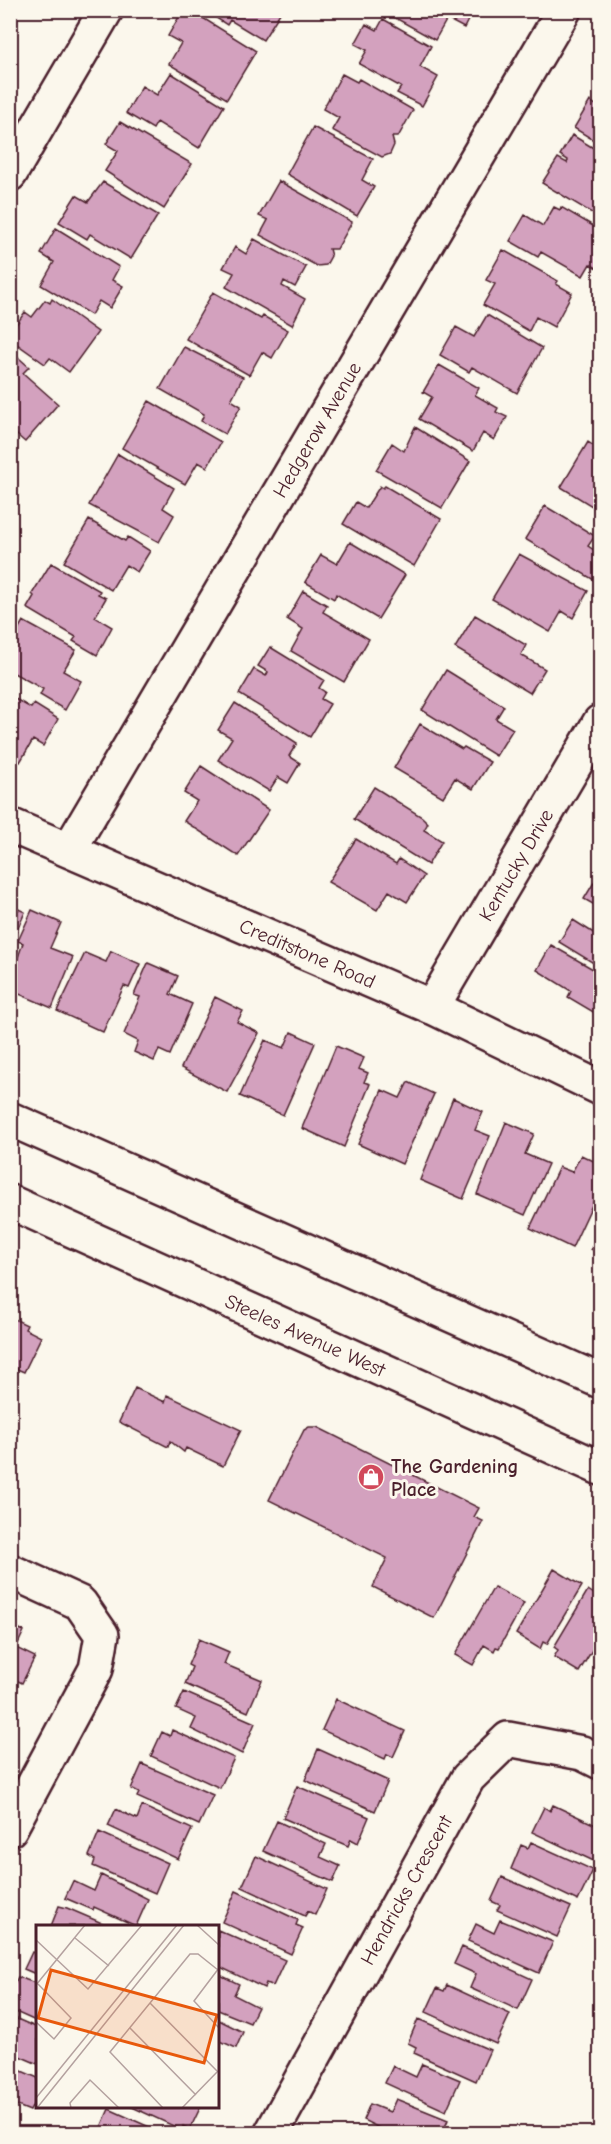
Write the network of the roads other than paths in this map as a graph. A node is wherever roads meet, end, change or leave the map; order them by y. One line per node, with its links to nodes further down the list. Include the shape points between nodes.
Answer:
1 (106, 10): 3 (street)
2 (564, 10): 6 (street, Hedgerow Avenue)
3 (10, 174)
4 (600, 722): 7 (street, Kentucky Drive)
5 (10, 825): 6 (street, Creditstone Road)
6 (69, 850): 7 (street, Creditstone Road)
7 (432, 1008): 8 (street, Creditstone Road)
8 (600, 1088)
9 (10, 1119): 11 (street)
10 (10, 1202): 12 (street, Steeles Avenue West)
11 (600, 1381)
12 (600, 1468)
13 (10, 1570): 15 (street, via 80,1603 102,1635 96,1669)
14 (600, 1762): 16 (street, Hendricks Crescent, via 582,1754 508,1739 468,1778)
15 (10, 1828)
16 (271, 2133)

